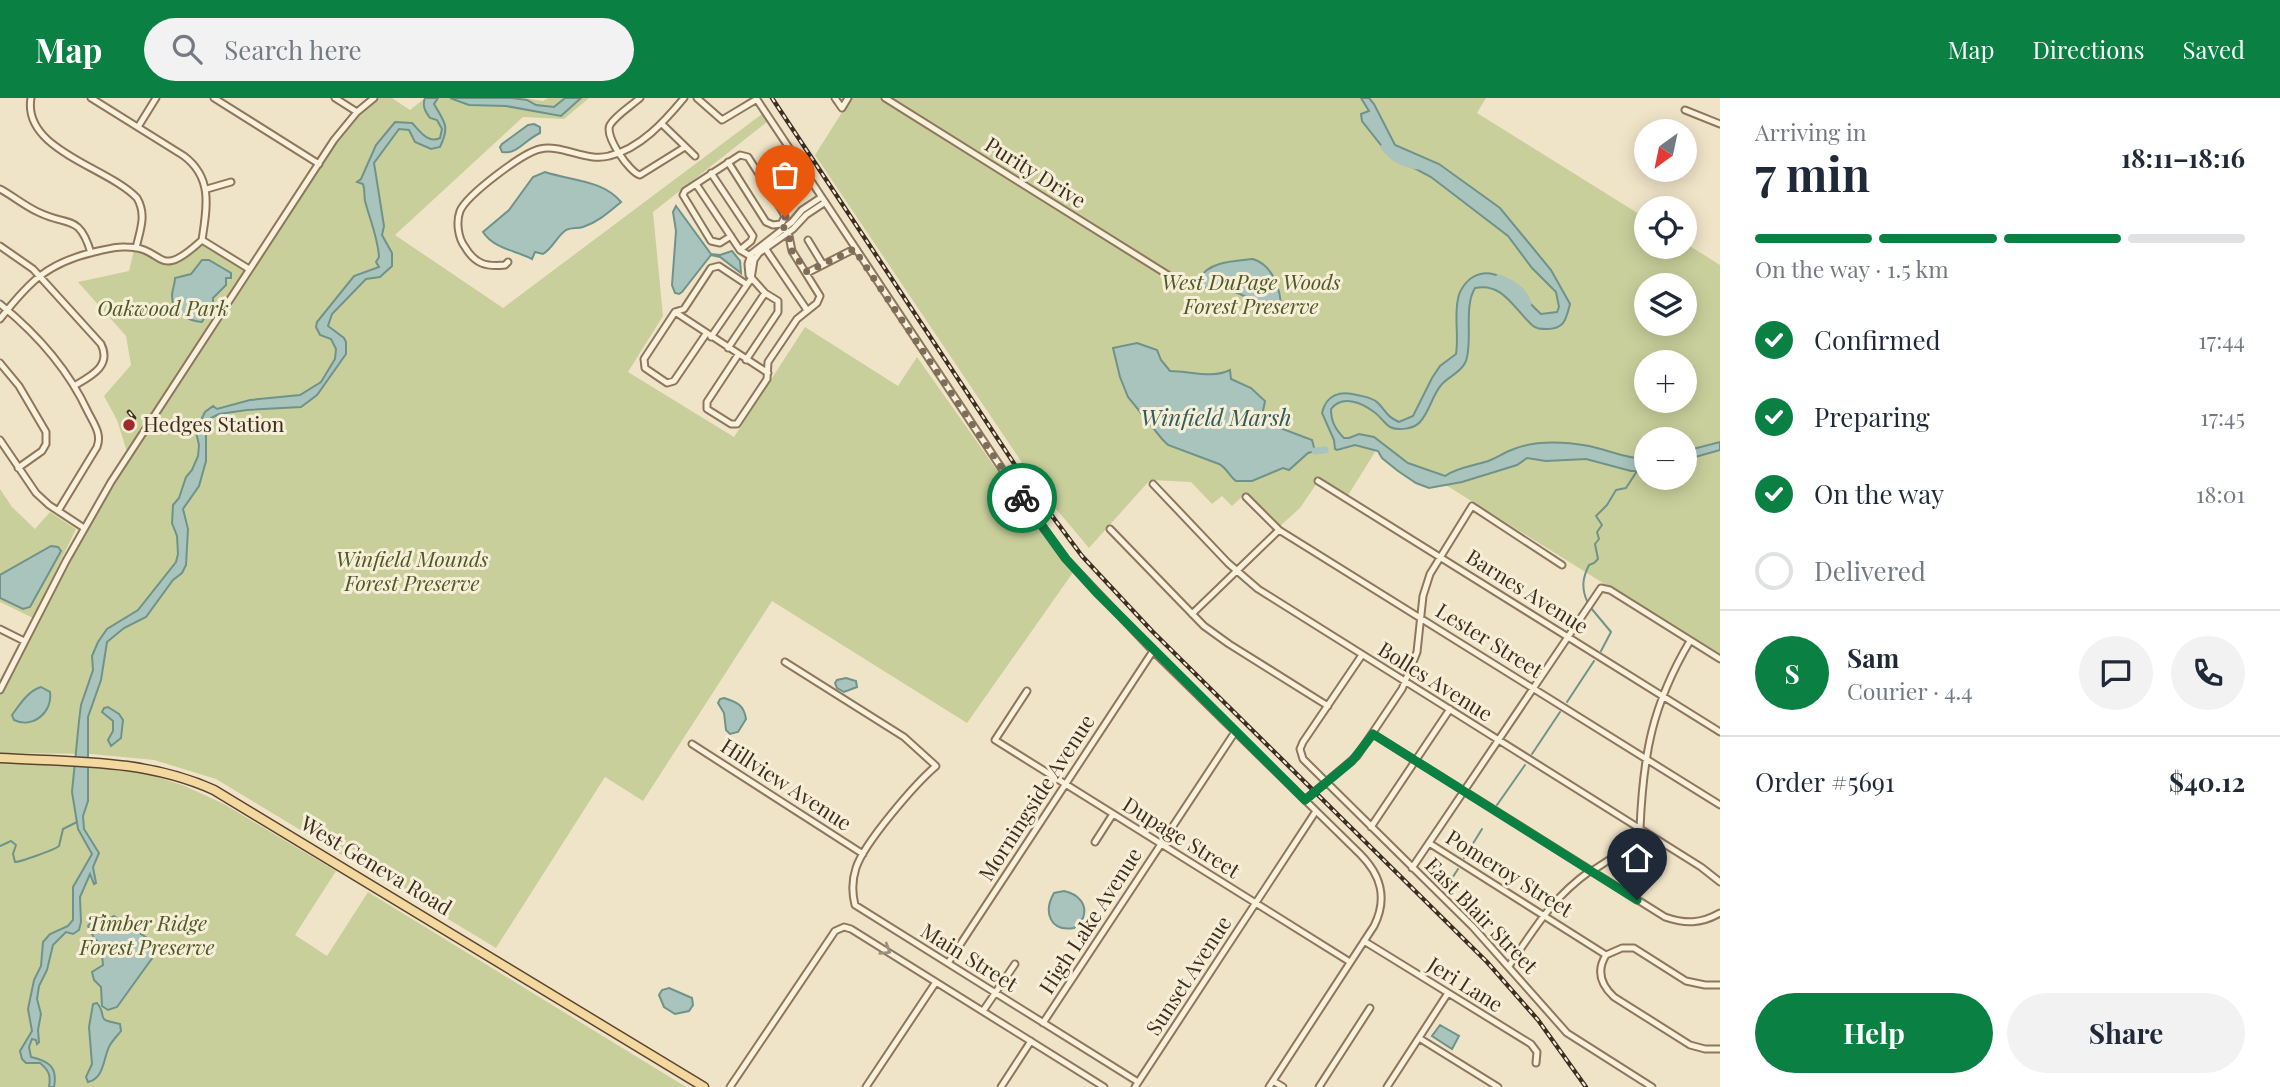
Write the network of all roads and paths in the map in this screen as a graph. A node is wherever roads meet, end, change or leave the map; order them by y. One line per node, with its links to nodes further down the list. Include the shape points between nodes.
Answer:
1 (31, 98): 35 (street, via 31,118 41,135 137,198 143,219)
2 (92, 98): 18 (street)
3 (156, 98): 18 (street)
4 (214, 98): 23 (street)
5 (335, 98): 15 (street)
6 (374, 98): 15 (street)
7 (640, 98): 20 (street, via 609,126)
8 (684, 98): 16 (street)
9 (697, 98): 10 (street, via 722,120)
10 (757, 98): 29 (street)
11 (835, 98): 12 (street, via 842,108)
12 (848, 98)
13 (885, 98): 46 (street, Purity Drive)
14 (1685, 110): 17 (street)
15 (357, 112): 23 (street)
16 (662, 124): 19 (street); 20 (street)
17 (1720, 124)
18 (138, 127): 28 (street, via 188,159)
19 (685, 146): 20 (street, via 640,176 632,173); 21 (street)
20 (619, 152): 41 (street, via 601,157 540,149 513,161 467,202 460,212 459,232 470,256 483,265)
21 (695, 156)
22 (728, 162): 24 (street); 30 (street, via 766,222); 30 (street, via 740,155 748,157 783,212)
23 (319, 164): 43 (street)
24 (711, 173): 26 (street); 38 (street, via 753,236)
25 (231, 182): 28 (street)
26 (696, 184): 31 (street); 31 (street, via 683,198 709,240 720,243)
27 (0, 189): 39 (street, via 38,212 76,225)
28 (207, 189): 32 (street)
29 (822, 200): 30 (street, via 802,210); 37 (street)
30 (784, 228): 36 (street); 40 (street, via 758,246); 44 (street, via 792,251)
31 (731, 236): 38 (street)
32 (202, 240): 35 (street, via 174,261); 43 (street)
33 (808, 240): 42 (street)
34 (0, 246): 45 (street)
35 (136, 248): 39 (street)
36 (765, 248): 40 (street); 52 (street)
37 (854, 249): 42 (street); 80 (street, via 1044,530 1086,582)
38 (740, 250): 40 (street)
39 (91, 253): 45 (street)
40 (752, 258): 47 (street, via 748,268)
41 (508, 262)
42 (822, 263): 44 (street)
43 (249, 269): 68 (street)
44 (807, 272): 52 (street, via 820,296)
45 (39, 275): 51 (street); 61 (street, via 104,350 99,369)
46 (1168, 275)
47 (751, 279): 48 (street); 49 (street)
48 (746, 284): 53 (street, via 719,267 711,268 684,309); 55 (street)
49 (765, 293): 56 (street); 58 (street, via 778,301 778,312)
50 (0, 304): 51 (street)
51 (7, 310): 54 (street); 61 (street, via 46,348)
52 (807, 310): 60 (street, via 768,362)
53 (676, 312): 55 (street); 55 (street, via 644,359 645,368 667,383 674,381)
54 (0, 319)
55 (709, 335): 56 (street)
56 (728, 348): 57 (street)
57 (738, 355): 58 (street); 60 (street, via 706,402 708,409 730,424 737,424)
58 (746, 360): 60 (street)
59 (0, 363): 63 (street, via 46,432 41,451)
60 (768, 373)
61 (74, 386): 67 (street, via 99,441)
62 (0, 441): 63 (street)
63 (18, 468): 67 (street, via 36,493)
64 (1318, 481): 71 (street, Barnes Avenue)
65 (1153, 484): 73 (street, Bolles Avenue)
66 (1246, 497): 70 (street, Lester Street)
67 (58, 511): 68 (street)
68 (84, 528): 78 (street)
69 (1110, 529): 74 (street)
70 (1279, 530): 73 (street); 75 (street, Lester Street)
71 (1439, 556): 72 (street, via 1472,506); 75 (street, via 1426,584); 77 (street, Barnes Avenue)
72 (1562, 565)
73 (1237, 571): 74 (street); 81 (street, Bolles Avenue)
74 (1192, 614): 89 (street, via 1229,645)
75 (1421, 618): 84 (street, via 1417,652); 85 (street, Lester Street)
76 (0, 629): 78 (street)
77 (1568, 636): 79 (street, via 1601,588); 85 (street); 88 (street, Barnes Avenue)
78 (24, 641): 86 (street)
79 (1690, 641): 82 (street); 88 (street)
80 (1153, 651): 91 (street); 100 (street, Morningside Avenue)
81 (1362, 654): 84 (street, Bolles Avenue); 89 (street)
82 (1720, 659)
83 (785, 662): 111 (street, via 904,737 936,766 909,792)
84 (1405, 681): 90 (street, Bolles Avenue); 93 (street)
85 (1533, 688): 94 (street); 97 (street, Lester Street)
86 (0, 690)
87 (1027, 691): 100 (street, Dupage Street, via 995,740)
88 (1662, 695): 92 (street, Barnes Avenue); 97 (street)
89 (1328, 706): 99 (street, East Blair Street, via 1300,752)
90 (1450, 709): 94 (street, Bolles Avenue); 98 (street)
91 (1234, 732): 102 (street); 110 (street, High Lake Avenue)
92 (1720, 732)
93 (1373, 734): 98 (street); 99 (street, via 1352,761)
94 (1499, 740): 101 (street); 107 (street, Bolles Avenue)
95 (692, 744): 111 (street, Hillview Avenue)
96 (0, 758): 138 (main road, West Geneva Road, via 120,764 194,780)
97 (1645, 758): 103 (street, Lester Street); 107 (street)
98 (1415, 761): 101 (street); 106 (street)
99 (1325, 782): 102 (street); 106 (street, East Blair Street)
100 (1066, 784): 105 (street, Dupage Street); 121 (street, Morningside Avenue)
101 (1464, 791): 109 (street); 113 (street)
102 (1305, 800): 104 (street)
103 (1720, 805)
104 (1316, 811): 115 (street, Sunset Avenue); 118 (street, via 1367,861 1379,880 1380,910)
105 (1113, 814): 108 (street); 110 (street, Dupage Street)
106 (1371, 827): 112 (street, East Blair Street)
107 (1640, 829): 113 (street, via 1615,856); 114 (street, Bolles Avenue)
108 (1095, 842)
109 (1429, 843): 112 (street); 117 (street, Pomeroy Street)
110 (1161, 844): 115 (street, Dupage Street); 130 (street, High Lake Avenue)
111 (863, 854): 121 (street, Main Street, via 854,873 855,905)
112 (1412, 868): 123 (street, East Blair Street)
113 (1591, 871): 116 (street, via 1665,917 1689,923); 117 (street, via 1563,891)
114 (1720, 882)
115 (1256, 903): 120 (street, Dupage Street); 136 (street, Sunset Avenue)
116 (1720, 913)
117 (1544, 915): 119 (street, Pomeroy Street); 123 (street)
118 (1364, 941): 120 (street); 127 (street, Jeri Lane)
119 (1606, 955): 125 (street, via 1634,948 1681,979); 133 (street, via 1600,978 1614,996 1690,1045)
120 (1350, 962): 135 (street)
121 (948, 963): 126 (street, Main Street)
122 (1015, 964): 126 (street)
123 (1509, 966): 147 (street, East Blair Street, via 1566,1033)
124 (936, 982): 129 (street, Main Street); 139 (street, Main Street, one-way to 124, via 841,927); 140 (street)
125 (1720, 985)
126 (995, 993): 129 (street); 130 (street, Main Street)
127 (1448, 993): 131 (street); 134 (street, Jeri Lane, via 1531,1044 1537,1052)
128 (1370, 1008): 145 (street)
129 (983, 1011): 132 (street, Main Street)
130 (1043, 1023): 136 (street, Main Street)
131 (1419, 1038): 137 (street); 146 (street)
132 (1031, 1041): 141 (street); 142 (street, Main Street)
133 (1720, 1049)
134 (1536, 1063)
135 (1273, 1081): 143 (street); 144 (street)
136 (1137, 1084)
137 (1390, 1086)
138 (704, 1087)
139 (730, 1087)
140 (866, 1087)
141 (1001, 1087)
142 (1104, 1087)
143 (1269, 1087)
144 (1283, 1087)
145 (1319, 1087)
146 (1498, 1087)
147 (1652, 1087)

